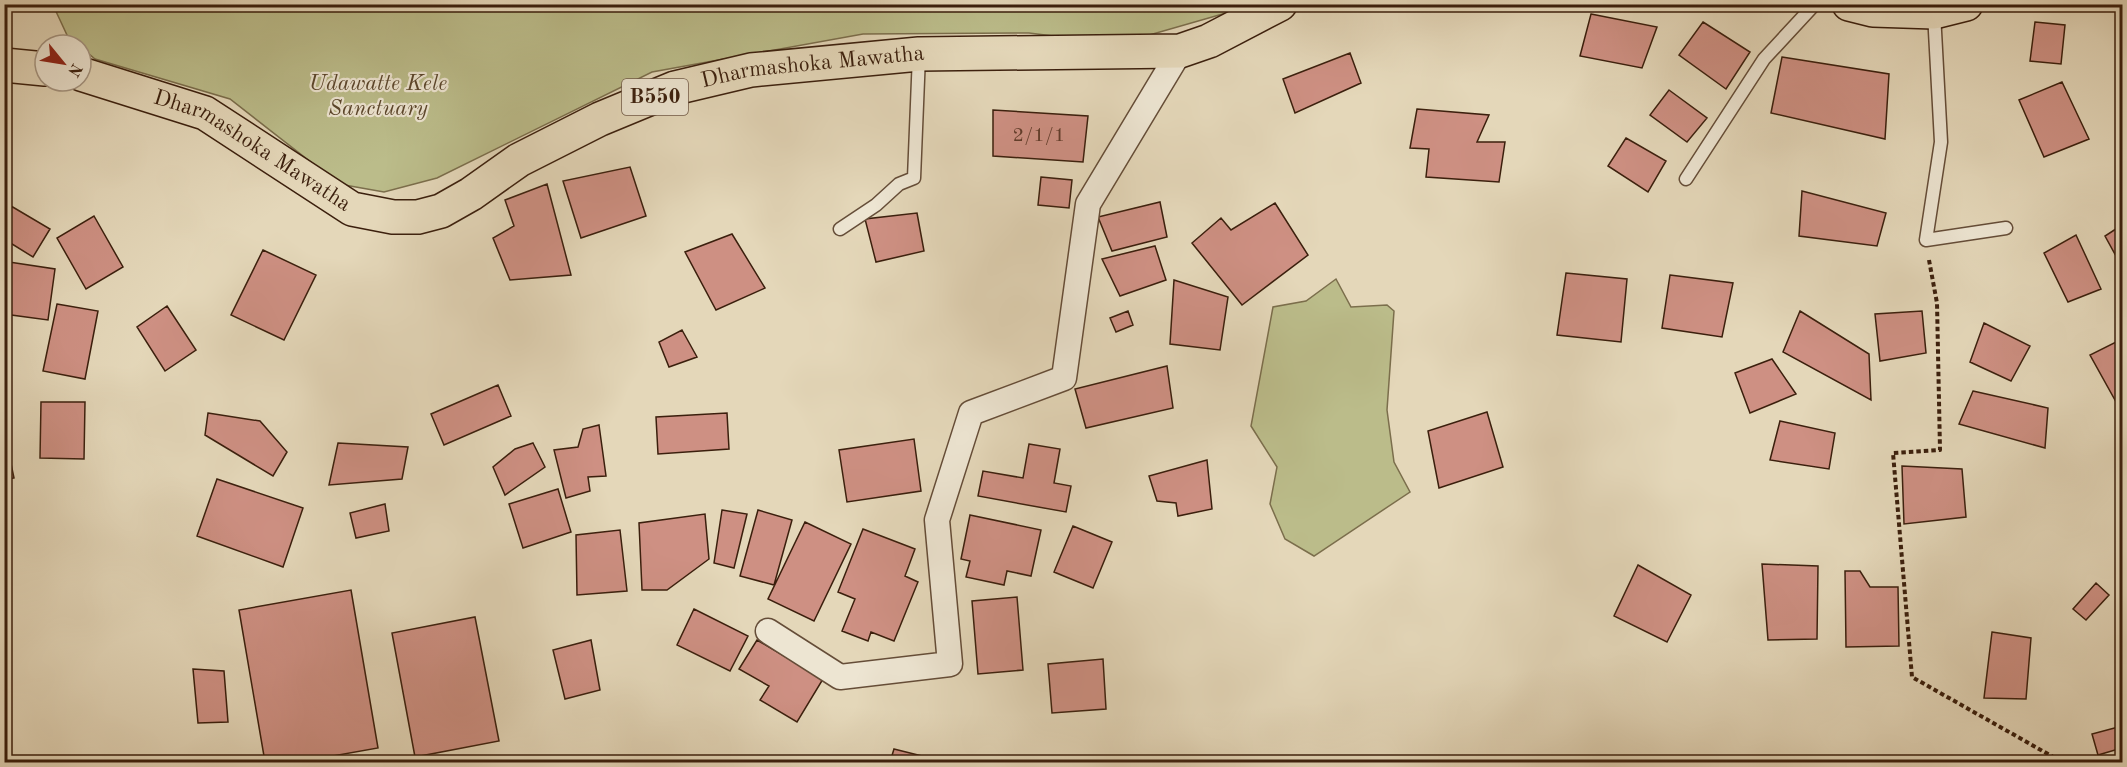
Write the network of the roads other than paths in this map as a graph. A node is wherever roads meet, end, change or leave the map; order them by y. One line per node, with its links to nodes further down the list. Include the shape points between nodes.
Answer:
1 (1280, 4): 6 (main road, Dharmashoka Mawatha / B550, via 1209,41)
2 (1815, 4): 11 (lane, via 1764,58)
3 (1849, 4): 5 (main road, via 1873,10)
4 (1966, 4): 5 (main road)
5 (1934, 12): 12 (lane, via 1941,142 1926,240)
6 (1180, 51): 7 (main road, Dharmashoka Mawatha / B550); 14 (street, via 1088,204 1064,378 971,413 937,520 950,664 840,677)
7 (919, 54): 10 (main road, Dharmashoka Mawatha / B550, via 751,70 675,88 600,118 519,160 441,211 409,217 352,208 205,113); 13 (lane, via 914,178 899,184)
8 (4, 65): 9 (main road)
9 (33, 68)
10 (93, 78)
11 (1686, 179)
12 (2006, 228)
13 (840, 229)
14 (768, 631)

